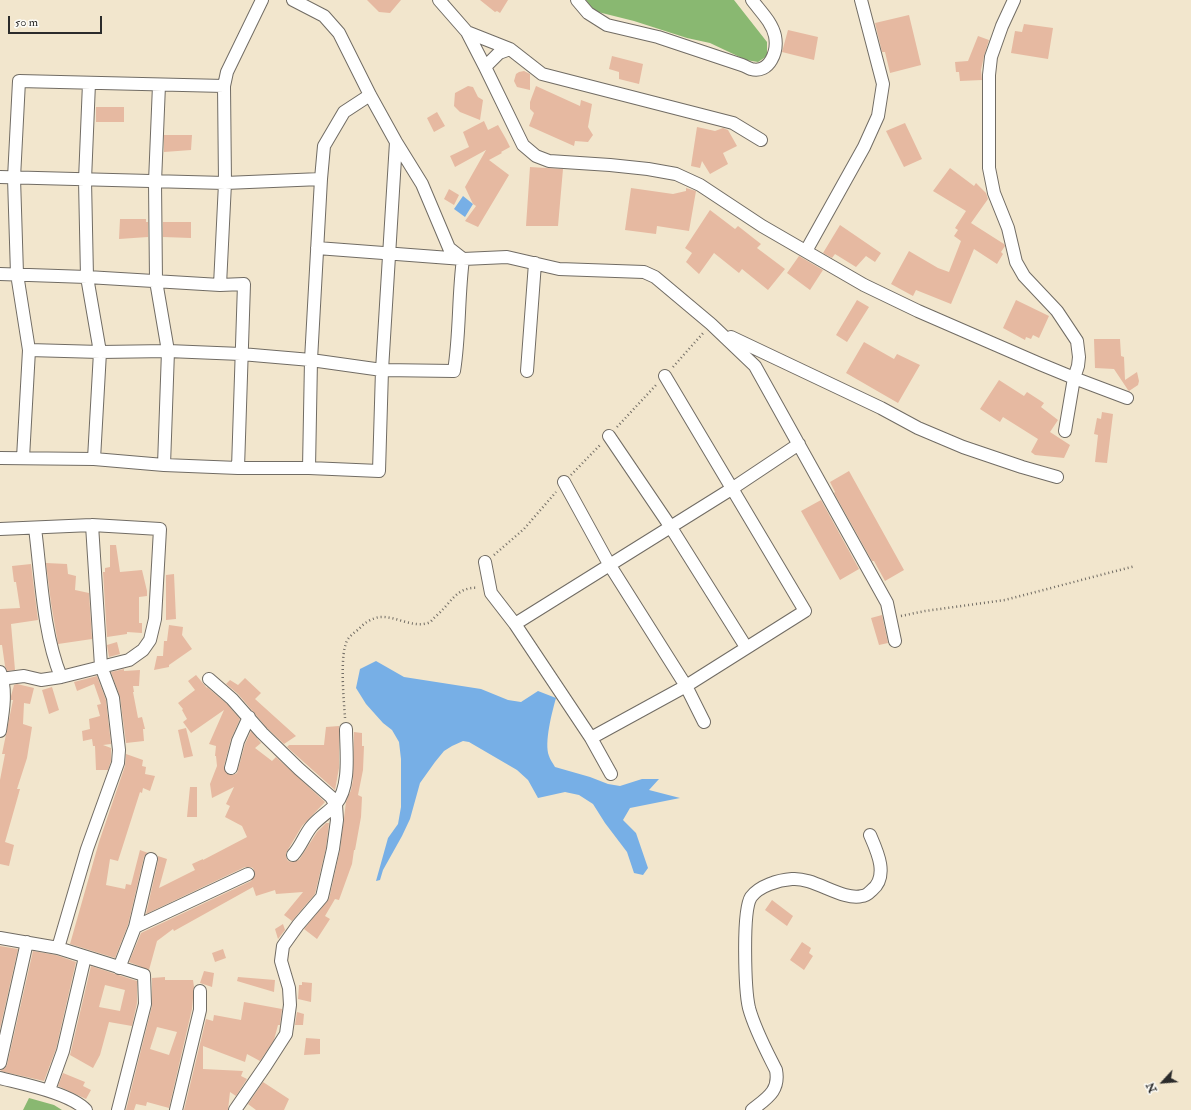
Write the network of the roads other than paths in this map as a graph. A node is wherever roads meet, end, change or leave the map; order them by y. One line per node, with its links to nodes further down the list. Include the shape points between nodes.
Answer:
1 (262, 0): 13 (street, via 227,72)
2 (293, 0): 14 (street, via 324,16 338,33)
3 (439, 0): 8 (street)
4 (577, 0): 5 (street, via 588,13 607,24 658,37 751,69 761,69 771,62 776,51 775,36 770,22)
5 (752, 0)
6 (861, 0): 24 (street, via 883,84 878,116 864,147)
7 (1014, 0): 42 (street, via 991,57 989,168 994,193 1008,228 1016,262 1024,276 1057,310 1077,341 1079,357)
8 (467, 32): 9 (street); 10 (street)
9 (510, 49): 10 (street, via 499,53); 15 (street, via 542,74 733,123)
10 (485, 66): 24 (street, via 523,145 536,156 549,161 610,165 676,174 700,185 762,226)
11 (90, 83): 12 (street); 18 (street, via 19,81); 20 (street)
12 (159, 85): 13 (street); 21 (street)
13 (224, 86): 22 (street)
14 (370, 95): 16 (street); 19 (street, via 344,112 324,146)
15 (761, 140)
16 (396, 142): 25 (street); 26 (street, via 422,184 449,248)
17 (0, 177): 18 (street)
18 (14, 178): 20 (street); 29 (street)
19 (321, 179): 22 (street); 23 (street)
20 (86, 180): 21 (street); 30 (street)
21 (155, 182): 22 (street); 31 (street)
22 (226, 183): 32 (street)
23 (317, 248): 25 (street); 38 (street)
24 (806, 251): 42 (street, via 864,285 904,304)
25 (390, 255): 26 (street); 39 (street)
26 (463, 259): 27 (street, via 507,257); 39 (street, via 454,371)
27 (535, 262): 33 (street, via 559,269 644,272 655,277); 40 (street)
28 (0, 274): 29 (street)
29 (17, 274): 30 (street); 34 (street)
30 (87, 276): 31 (street); 36 (street)
31 (156, 281): 32 (street); 35 (street)
32 (220, 285): 37 (street, via 244,284)
33 (719, 332): 46 (street, via 755,366); 53 (street, via 918,428 963,447)
34 (29, 350): 36 (street); 48 (street)
35 (168, 351): 36 (street); 37 (street); 50 (street)
36 (100, 352): 49 (street)
37 (241, 354): 38 (street); 51 (street)
38 (311, 360): 39 (street); 52 (street)
39 (382, 370): 52 (street, via 379,472)
40 (527, 371)
41 (665, 376): 55 (street)
42 (1074, 378): 43 (street); 44 (street)
43 (1127, 398)
44 (1065, 432)
45 (609, 436): 57 (street)
46 (799, 444): 55 (street); 63 (street, via 887,603)
47 (0, 458): 48 (street)
48 (23, 458): 49 (street)
49 (94, 459): 50 (street)
50 (164, 465): 51 (street)
51 (238, 468): 52 (street)
52 (309, 468)
53 (1057, 478)
54 (564, 482): 61 (street)
55 (733, 488): 57 (street); 64 (street, via 805,611)
56 (92, 525): 58 (street); 65 (street); 65 (street, via 160,529 155,619 150,640 143,650 129,660)
57 (670, 526): 61 (street); 64 (street)
58 (35, 528): 59 (street); 67 (street, via 48,634)
59 (0, 529)
60 (485, 562): 62 (street, via 492,593)
61 (609, 564): 62 (street); 69 (street)
62 (515, 624): 74 (street)
63 (895, 641)
64 (746, 647): 69 (street)
65 (101, 666): 67 (street); 85 (street, via 113,698 118,763 87,849)
66 (1, 677): 67 (street, via 24,676 41,680); 73 (street, via 4,707)
67 (61, 677)
68 (209, 679): 70 (street)
69 (686, 686): 71 (street); 74 (street)
70 (249, 717): 75 (street, via 238,741); 77 (street)
71 (704, 722)
72 (346, 729): 77 (street, via 346,775 341,796)
73 (0, 731)
74 (591, 738): 76 (street)
75 (231, 768)
76 (611, 774)
77 (336, 804): 79 (street, via 311,827); 95 (street, via 337,820 333,849 322,898 283,946 281,961 289,988 290,1005 286,1034)
78 (870, 835): 96 (street, via 878,852 881,877 877,886 868,893 854,897 806,880 792,879 774,882 758,890 747,906 745,942 749,1007 777,1076 773,1092)
79 (293, 855)
80 (151, 859): 82 (street)
81 (248, 874): 82 (street)
82 (135, 927): 87 (street)
83 (0, 938): 84 (street)
84 (27, 942): 85 (street); 89 (street)
85 (58, 948): 86 (street)
86 (85, 957): 87 (street); 91 (street, via 63,1051)
87 (119, 968): 93 (street, via 144,975 145,1004)
88 (200, 991): 94 (street, via 200,1010)
89 (0, 1063)
90 (0, 1078): 91 (street)
91 (49, 1090): 92 (street)
92 (87, 1108)
93 (118, 1110)
94 (176, 1110)
95 (235, 1110)
96 (752, 1110)

